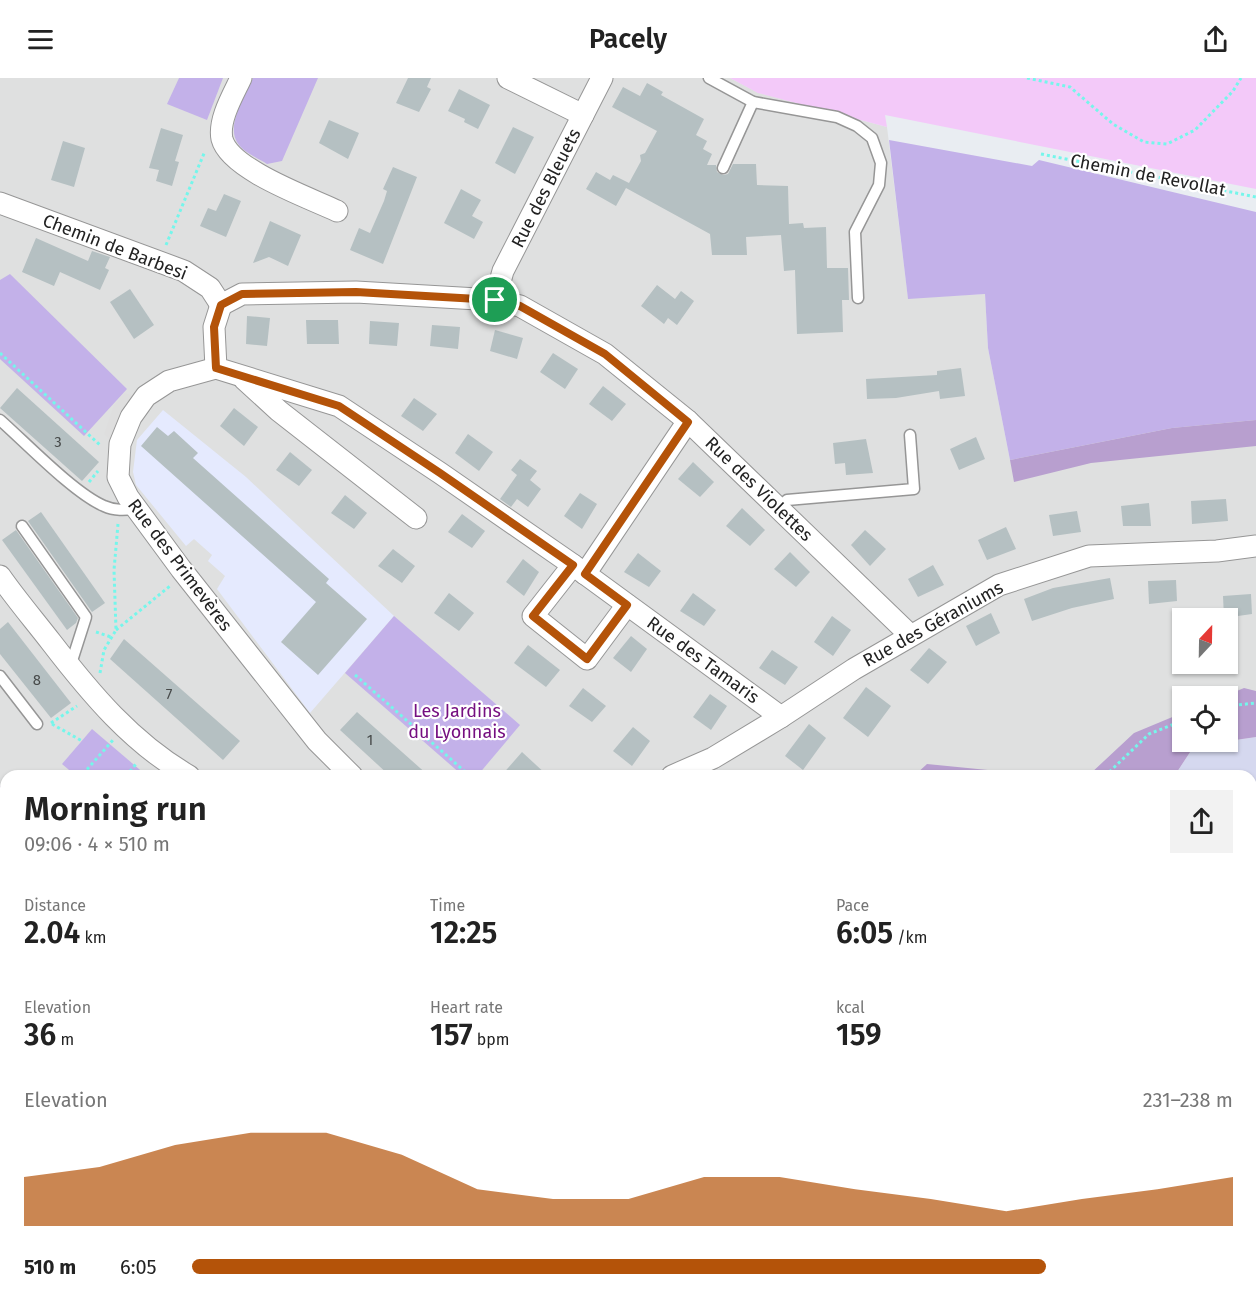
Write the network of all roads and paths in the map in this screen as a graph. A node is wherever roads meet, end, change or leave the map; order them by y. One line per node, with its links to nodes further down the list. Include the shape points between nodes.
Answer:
1 (240, 78): 14 (street, via 223,121 222,139 231,154 267,179)
2 (508, 78): 8 (street)
3 (602, 78): 8 (street, Rue des Bleuets)
4 (709, 78): 7 (lane)
5 (1027, 78): 6 (path, via 1070,87 1113,124 1144,142 1167,144 1195,130)
6 (1241, 78)
7 (753, 102): 11 (lane); 16 (lane, via 837,117 872,138 880,163 879,185 855,232)
8 (583, 115): 17 (street, Rue des Bleuets, via 503,271)
9 (208, 145): 15 (path)
10 (1041, 154): 12 (path, Chemin de Revollat)
11 (723, 168)
12 (1256, 197)
13 (0, 203): 18 (street, Chemin de Barbesi, via 184,271 210,288)
14 (337, 211)
15 (171, 232)
16 (858, 298)
17 (495, 300): 18 (street, Rue des Violettes, via 356,292 242,294); 23 (street, Rue des Violettes, via 520,306 605,354)
18 (221, 305): 20 (street, via 214,327)
19 (0, 352): 25 (path)
20 (216, 368): 21 (street, Rue des Tamaris); 25 (street, Rue des Primevères, via 170,381 146,396 131,417)
21 (240, 376): 29 (street); 33 (street, Rue des Tamaris, via 339,406)
22 (0, 420): 26 (lane)
23 (688, 422): 27 (street, Rue des Violettes); 33 (street)
24 (910, 435): 27 (lane, via 914,489 786,500)
25 (108, 466): 26 (path); 28 (street, Rue des Primevères, via 118,477)
26 (81, 492): 28 (lane, via 104,506)
27 (779, 507): 37 (street, Rue des Violettes)
28 (128, 510): 32 (street, Rue des Primevères); 36 (path, via 114,570)
29 (416, 518)
30 (22, 526): 38 (lane, via 86,617)
31 (1256, 546): 37 (street, Rue des Géraniums, via 1089,556 999,585)
32 (181, 569): 36 (path, via 177,581); 53 (street, Rue des Primevères, via 317,741)
33 (579, 570): 35 (street, Rue des Tamaris); 35 (street, via 533,616 587,659)
34 (0, 576): 38 (street)
35 (627, 605): 44 (street, Rue des Tamaris)
36 (116, 630): 41 (path, via 104,650 98,684)
37 (910, 635): 44 (street, Rue des Géraniums)
38 (70, 668): 41 (street)
39 (355, 675): 54 (path)
40 (0, 676): 46 (lane)
41 (91, 695): 47 (path); 49 (street)
42 (1256, 703): 43 (path)
43 (1238, 704)
44 (781, 717): 55 (street, Rue des Géraniums)
45 (49, 720): 47 (path)
46 (37, 724)
47 (52, 724): 50 (path)
48 (1172, 725): 56 (path, via 1149,734)
49 (124, 728): 51 (path); 52 (street)
50 (82, 741)
51 (87, 770)
52 (179, 770)
53 (346, 770)
54 (463, 770)
55 (685, 770)
56 (1111, 770)

